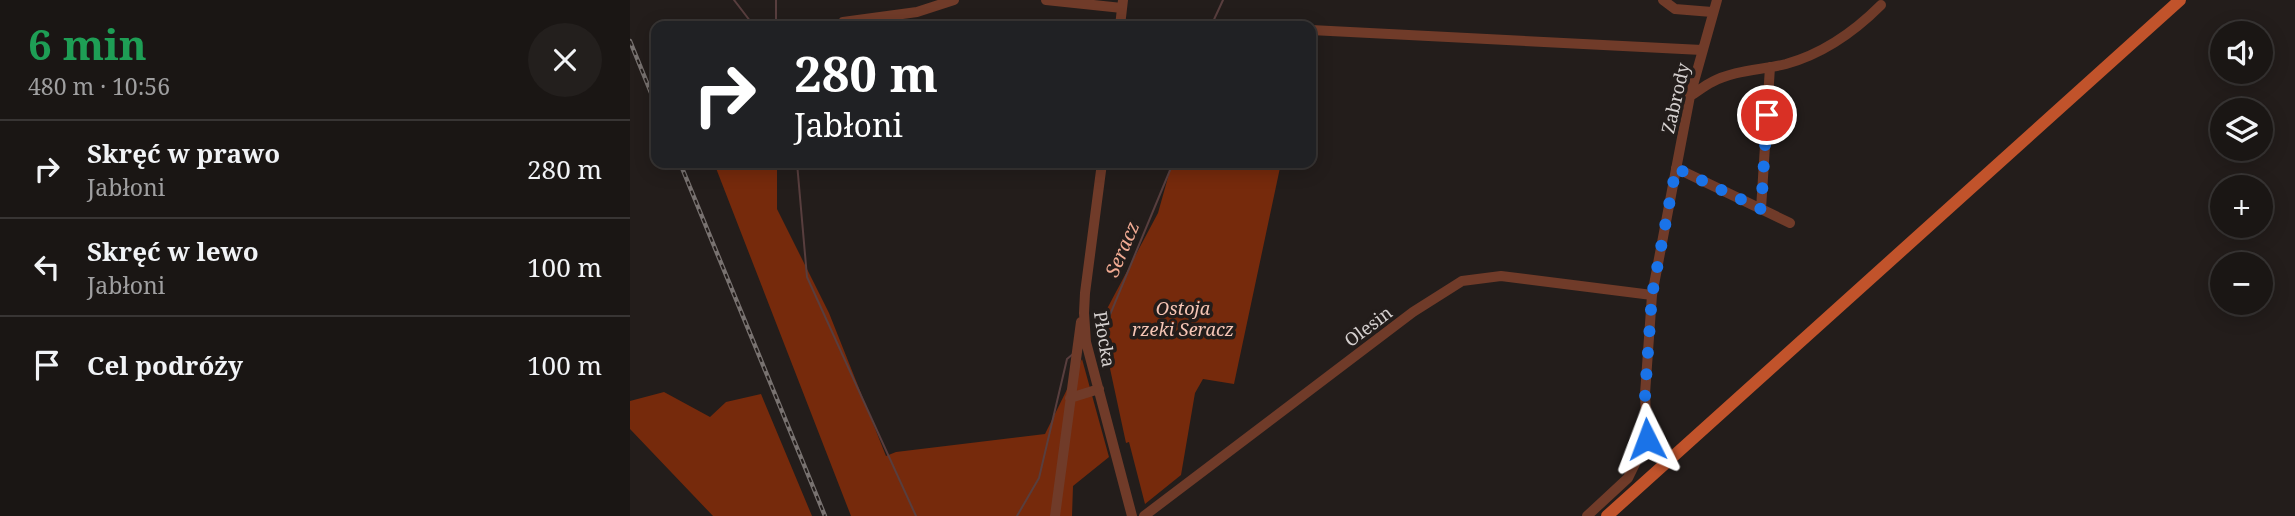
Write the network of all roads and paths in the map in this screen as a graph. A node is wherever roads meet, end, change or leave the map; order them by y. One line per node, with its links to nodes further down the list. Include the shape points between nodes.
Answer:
1 (954, 0): 9 (street, via 917,12)
2 (1046, 0): 6 (street)
3 (1663, 0): 8 (street, via 1675,9)
4 (1717, 0): 8 (street, Zabrody)
5 (2180, 0): 26 (main road)
6 (1123, 4)
7 (1881, 5): 12 (street, via 1836,42)
8 (1712, 12): 11 (street, Zabrody)
9 (850, 21)
10 (1316, 30): 11 (street)
11 (1702, 50): 13 (street, Zabrody)
12 (1770, 67): 13 (street, via 1714,81); 16 (street)
13 (1690, 96): 15 (street, Zabrody)
14 (1101, 168): 19 (street, Płocka)
15 (1676, 168): 16 (street); 18 (street, Zabrody)
16 (1761, 209): 17 (street)
17 (1790, 223)
18 (1652, 295): 24 (street, Olesin, via 1501,276 1462,281 1413,312); 25 (street, Zabrody, via 1645,394 1647,439 1628,478)
19 (1084, 313): 20 (street, Płocka); 21 (street)
20 (1098, 389): 21 (street); 23 (street, Płocka)
21 (1070, 398): 22 (street)
22 (1055, 516)
23 (1132, 516)
24 (1144, 516)
25 (1587, 516)
26 (1607, 516)

